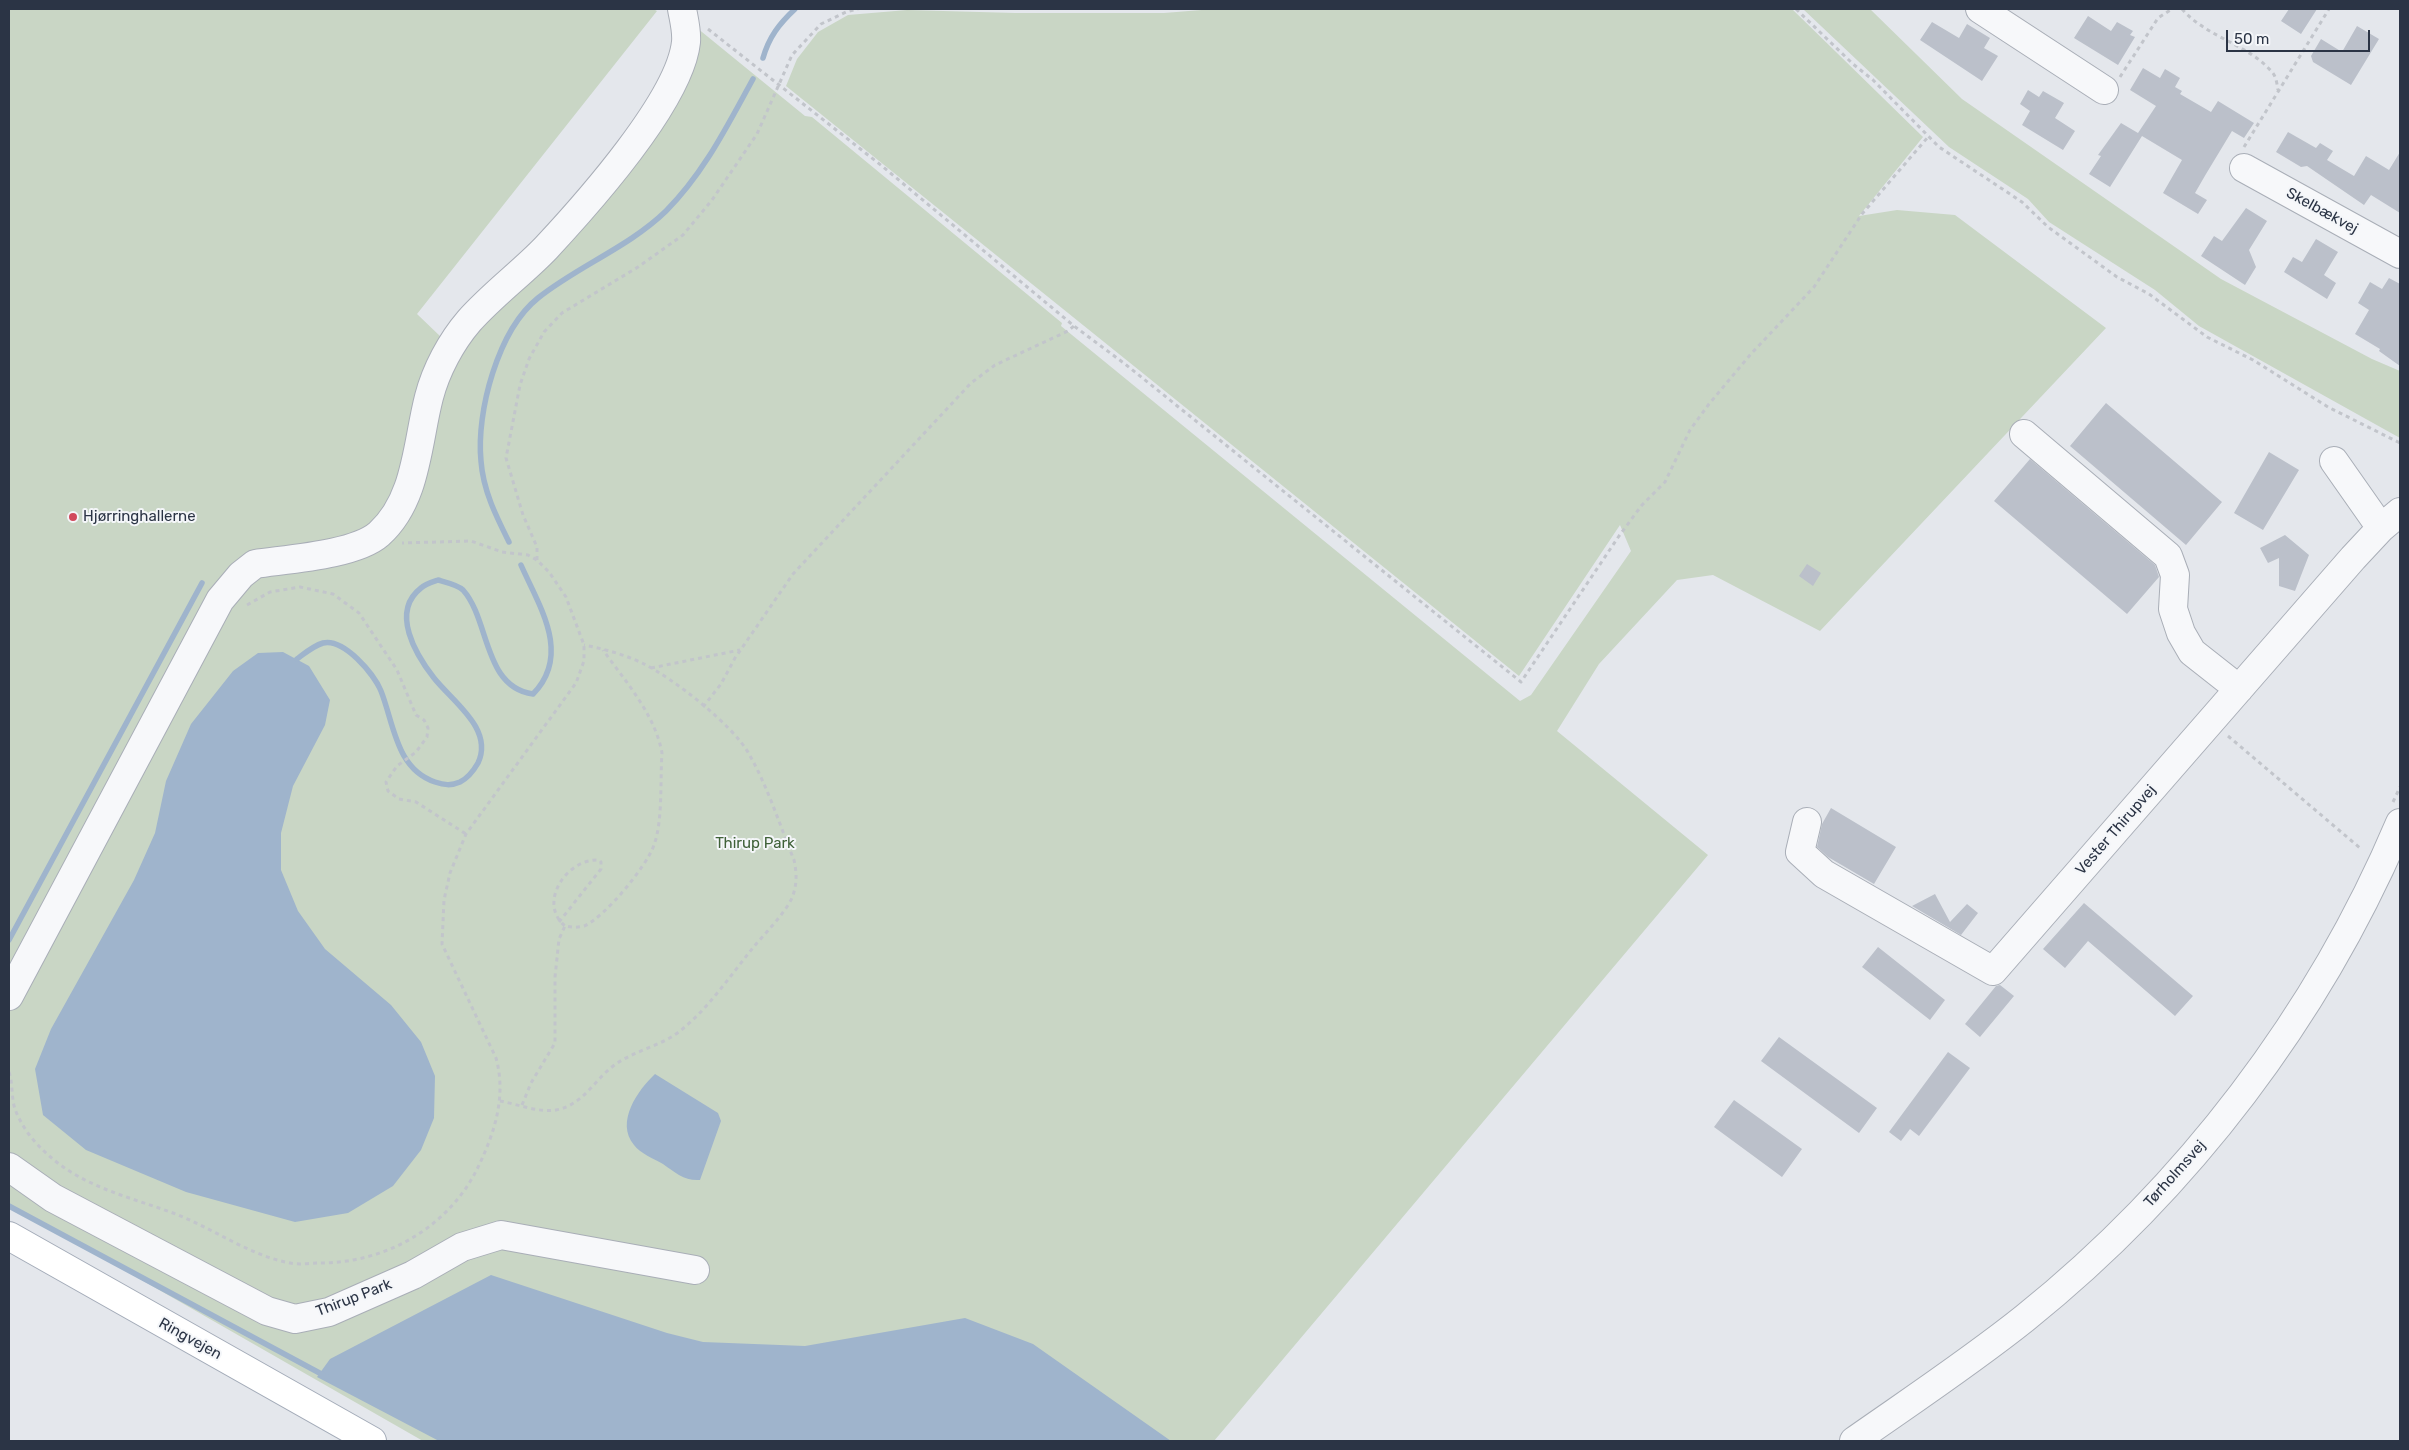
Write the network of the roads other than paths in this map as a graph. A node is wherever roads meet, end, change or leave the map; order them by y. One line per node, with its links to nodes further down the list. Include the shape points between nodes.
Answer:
1 (682, 9): 12 (street, via 686,43 682,59 647,126 546,248 470,320 454,340 430,395 408,494 392,518 380,533 363,545 256,564 241,575 220,600)
2 (1980, 9): 3 (street)
3 (2104, 90)
4 (2244, 168): 5 (street, Skelbækvej)
5 (2400, 254)
6 (2024, 434): 9 (street, via 2168,556 2175,575 2173,609 2181,633 2192,652)
7 (2334, 461): 8 (street)
8 (2391, 520): 9 (street, Vester Thirupvej)
9 (2239, 689): 11 (street, Vester Thirupvej, via 1993,971 1824,874 1800,852)
10 (2396, 814): 17 (street, Tørholmsvej, via 2351,928 2248,1089 2185,1164 2115,1240 2026,1318 1958,1370)
11 (1807, 822)
12 (9, 996)
13 (9, 1167): 15 (street, Thirup Park, via 53,1198 267,1311 294,1318 329,1312 413,1275 462,1247 501,1235)
14 (9, 1236): 16 (main road, Ringvejen)
15 (695, 1270)
16 (372, 1441)
17 (1854, 1441)

